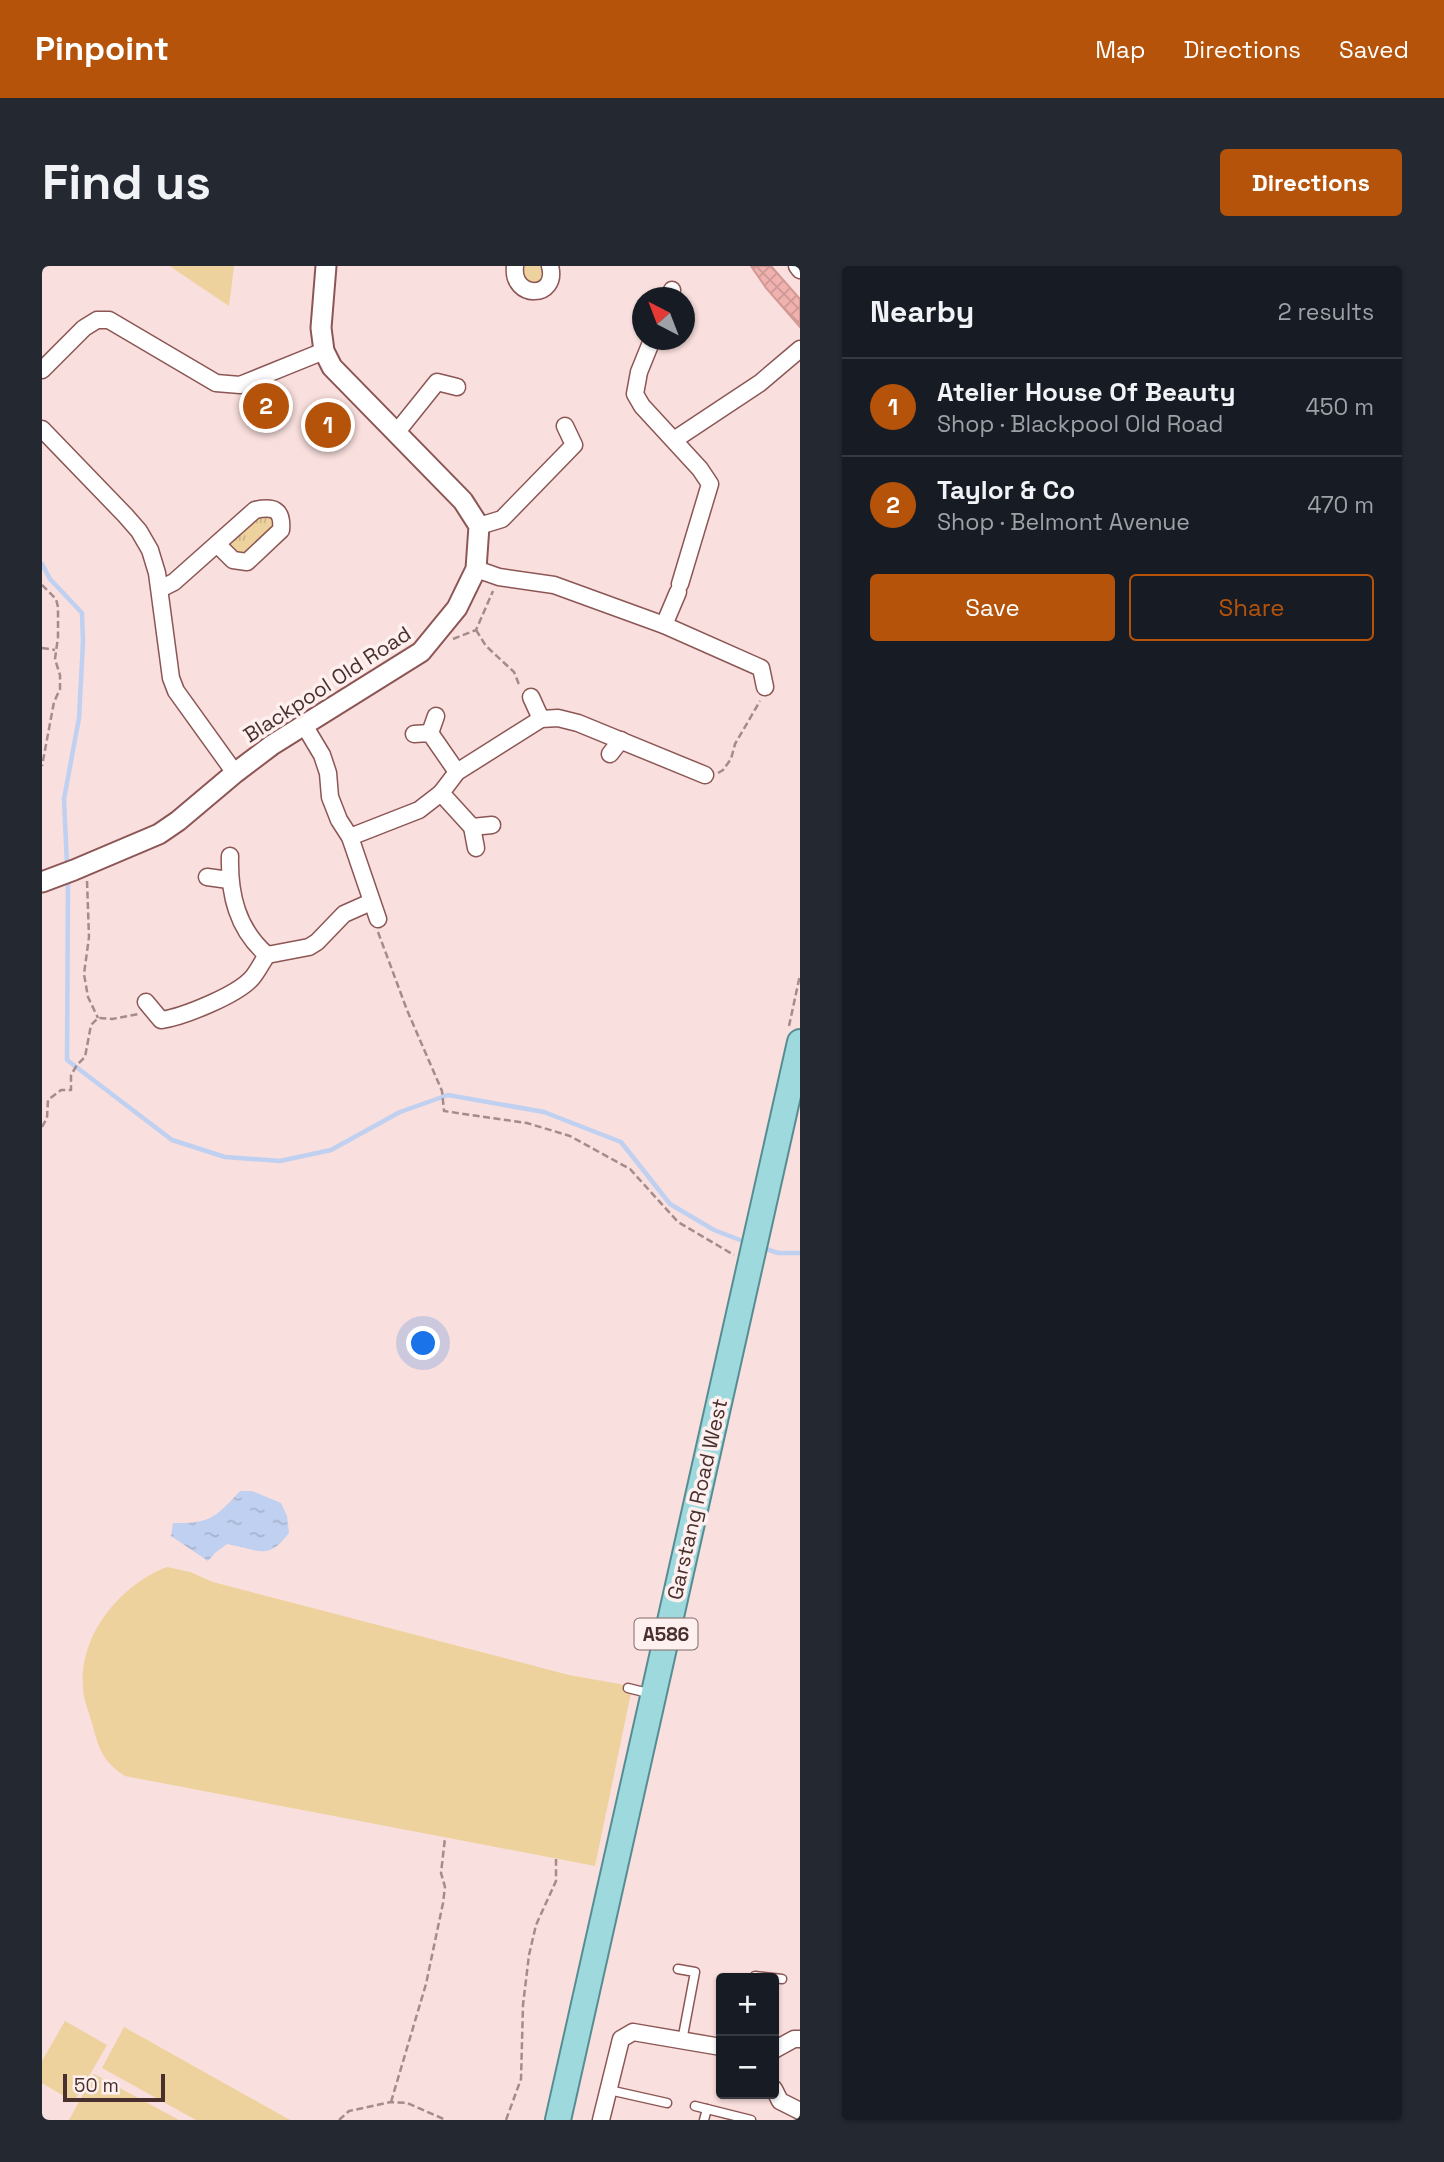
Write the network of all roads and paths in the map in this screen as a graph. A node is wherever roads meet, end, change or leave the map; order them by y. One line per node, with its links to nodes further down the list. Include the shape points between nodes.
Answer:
1 (326, 266): 6 (street, via 321,328)
2 (515, 266): 3 (street, via 518,283 531,291 550,283)
3 (550, 266)
4 (800, 349): 12 (street, via 760,383)
5 (648, 350): 12 (street, via 635,394)
6 (324, 351): 7 (street, via 240,385 216,383 109,320 97,320); 11 (street, via 332,368)
7 (42, 370)
8 (457, 387): 11 (street, via 437,382)
9 (565, 426): 13 (street, via 574,445 502,520)
10 (42, 429): 17 (street, via 139,531 150,550)
11 (396, 433): 13 (street, via 463,501)
12 (674, 440): 18 (street, via 701,468 710,485)
13 (479, 526): 15 (street, Blackpool Old Road)
14 (217, 544): 17 (street)
15 (476, 569): 18 (street, via 554,585); 28 (street, Blackpool Old Road, via 457,608 421,652)
16 (42, 585): 21 (path, via 58,607)
17 (160, 589): 33 (street, via 176,691)
18 (664, 625): 23 (street)
19 (476, 630): 25 (path, via 485,646 513,672 523,695)
20 (42, 648): 21 (path)
21 (55, 650): 31 (path, via 60,689)
22 (767, 652): 23 (street)
23 (761, 668): 24 (street)
24 (765, 687): 34 (path, via 723,771)
25 (531, 699): 27 (street)
26 (436, 716): 32 (street, via 422,733)
27 (541, 719): 29 (street, via 578,723); 32 (street)
28 (304, 725): 33 (street, Blackpool Old Road); 38 (street, via 322,755 330,797)
29 (621, 740): 30 (street); 34 (street)
30 (610, 754)
31 (42, 765)
32 (457, 772): 35 (street)
33 (234, 773): 41 (street, Blackpool Old Road, via 159,834)
34 (705, 775)
35 (441, 793): 37 (street); 38 (street, via 419,810)
36 (492, 825): 37 (street)
37 (472, 827): 39 (street)
38 (350, 837): 45 (street)
39 (476, 848)
40 (230, 856): 43 (street)
41 (72, 871): 44 (street, Blackpool Old Road); 49 (path, via 87,877 89,937 84,974)
42 (207, 877): 43 (street)
43 (229, 880): 47 (street, via 242,926)
44 (42, 881)
45 (370, 902): 46 (street); 47 (street, via 344,914 309,947)
46 (377, 919): 52 (path, via 407,1010 442,1091 444,1111 527,1123 570,1136 630,1168 678,1222)
47 (267, 955): 48 (street, via 251,979 222,998 174,1018)
48 (154, 1017): 49 (path)
49 (98, 1018): 51 (path, via 92,1024 85,1057 71,1075 71,1090 61,1090 48,1100)
50 (800, 1042): 52 (main road, Garstang Road West / A586)
51 (42, 1127)
52 (753, 1250): 54 (main road, Garstang Road West / A586)
53 (628, 1688): 54 (lane)
54 (653, 1694): 74 (main road, Garstang Road West / A586)
55 (445, 1838): 66 (path, via 443,1903 426,1984)
56 (556, 1859): 73 (path, via 556,1881 528,1955 521,2079)
57 (678, 1969): 61 (lane, via 695,1972)
58 (779, 1979): 59 (lane)
59 (782, 1979)
60 (800, 2039): 63 (street)
61 (682, 2041): 62 (street); 64 (street, via 634,2032 625,2036)
62 (716, 2046)
63 (779, 2047)
64 (608, 2090): 67 (lane); 75 (street)
65 (779, 2099): 70 (street)
66 (391, 2102): 71 (path, via 349,2111); 72 (path, via 407,2103)
67 (667, 2103)
68 (695, 2106): 69 (lane)
69 (707, 2109): 76 (lane); 77 (lane)
70 (800, 2111)
71 (339, 2120)
72 (446, 2120)
73 (506, 2120)
74 (558, 2120)
75 (601, 2120)
76 (704, 2120)
77 (751, 2120)

